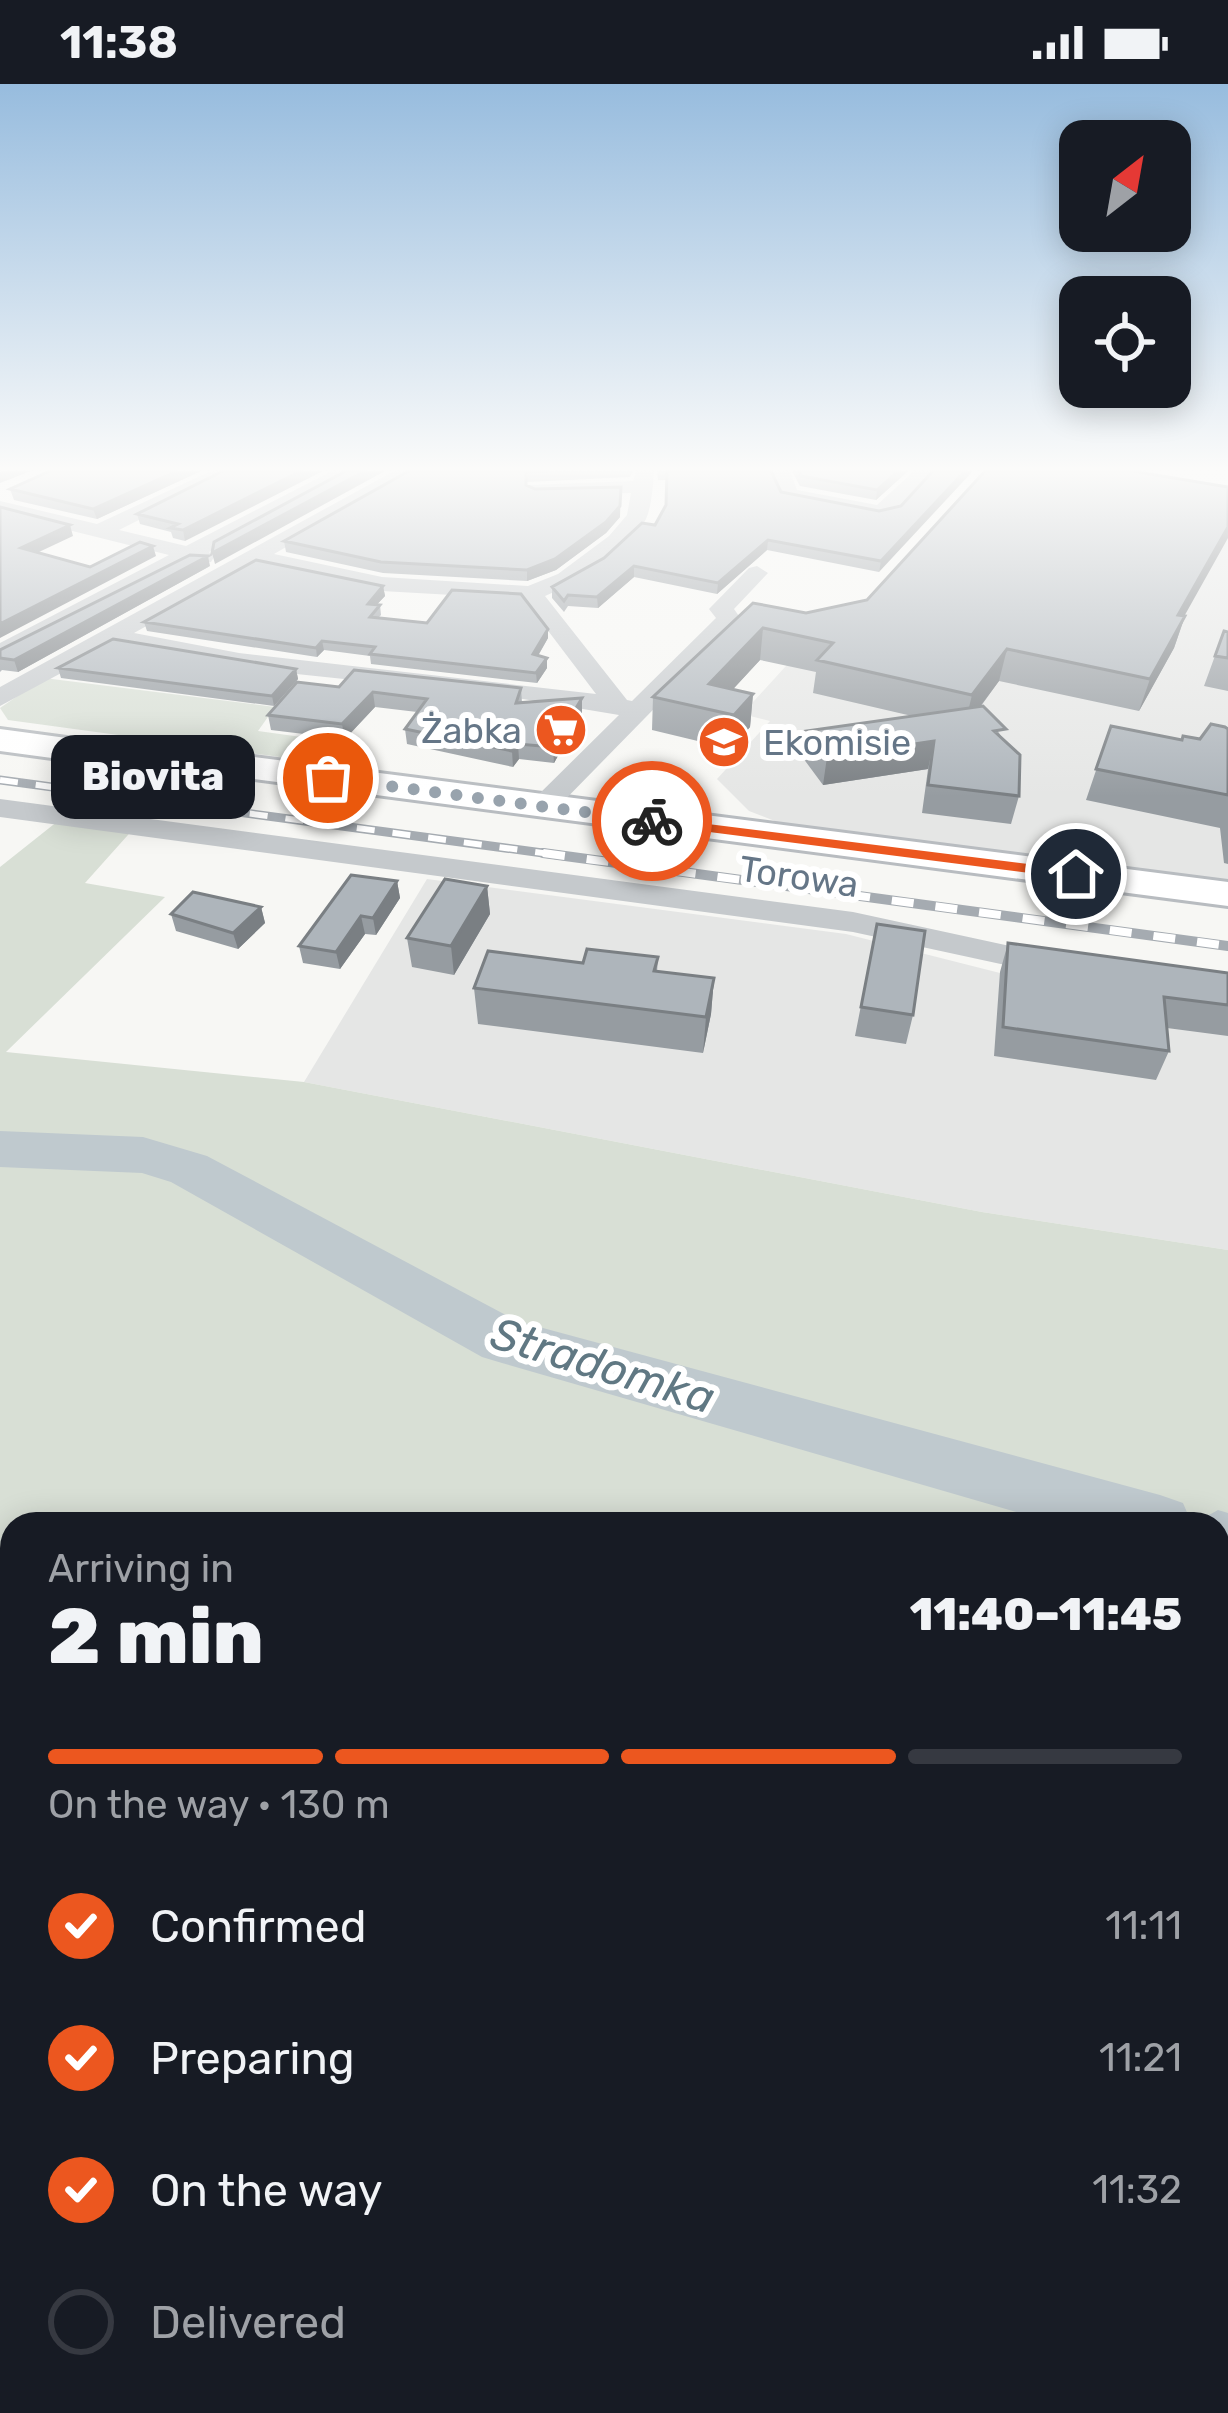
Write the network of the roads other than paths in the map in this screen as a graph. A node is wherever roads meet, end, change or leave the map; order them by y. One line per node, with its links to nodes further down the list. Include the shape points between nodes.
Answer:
1 (140, 580): 8 (street)
2 (210, 580): 7 (street)
3 (356, 580): 6 (street)
4 (564, 580): 6 (street)
5 (750, 580): 10 (street, via 721,608 740,620)
6 (531, 593): 10 (street)
7 (109, 635): 9 (street); 10 (street, via 184,652)
8 (0, 653)
9 (0, 698)
10 (627, 708): 15 (street)
11 (0, 729): 13 (main road)
12 (0, 740): 13 (main road)
13 (200, 761): 15 (main road)
14 (0, 808): 17 (street, Torowa, via 853,922 1013,961)
15 (541, 808): 16 (main road)
16 (1228, 894)
17 (1098, 970)

